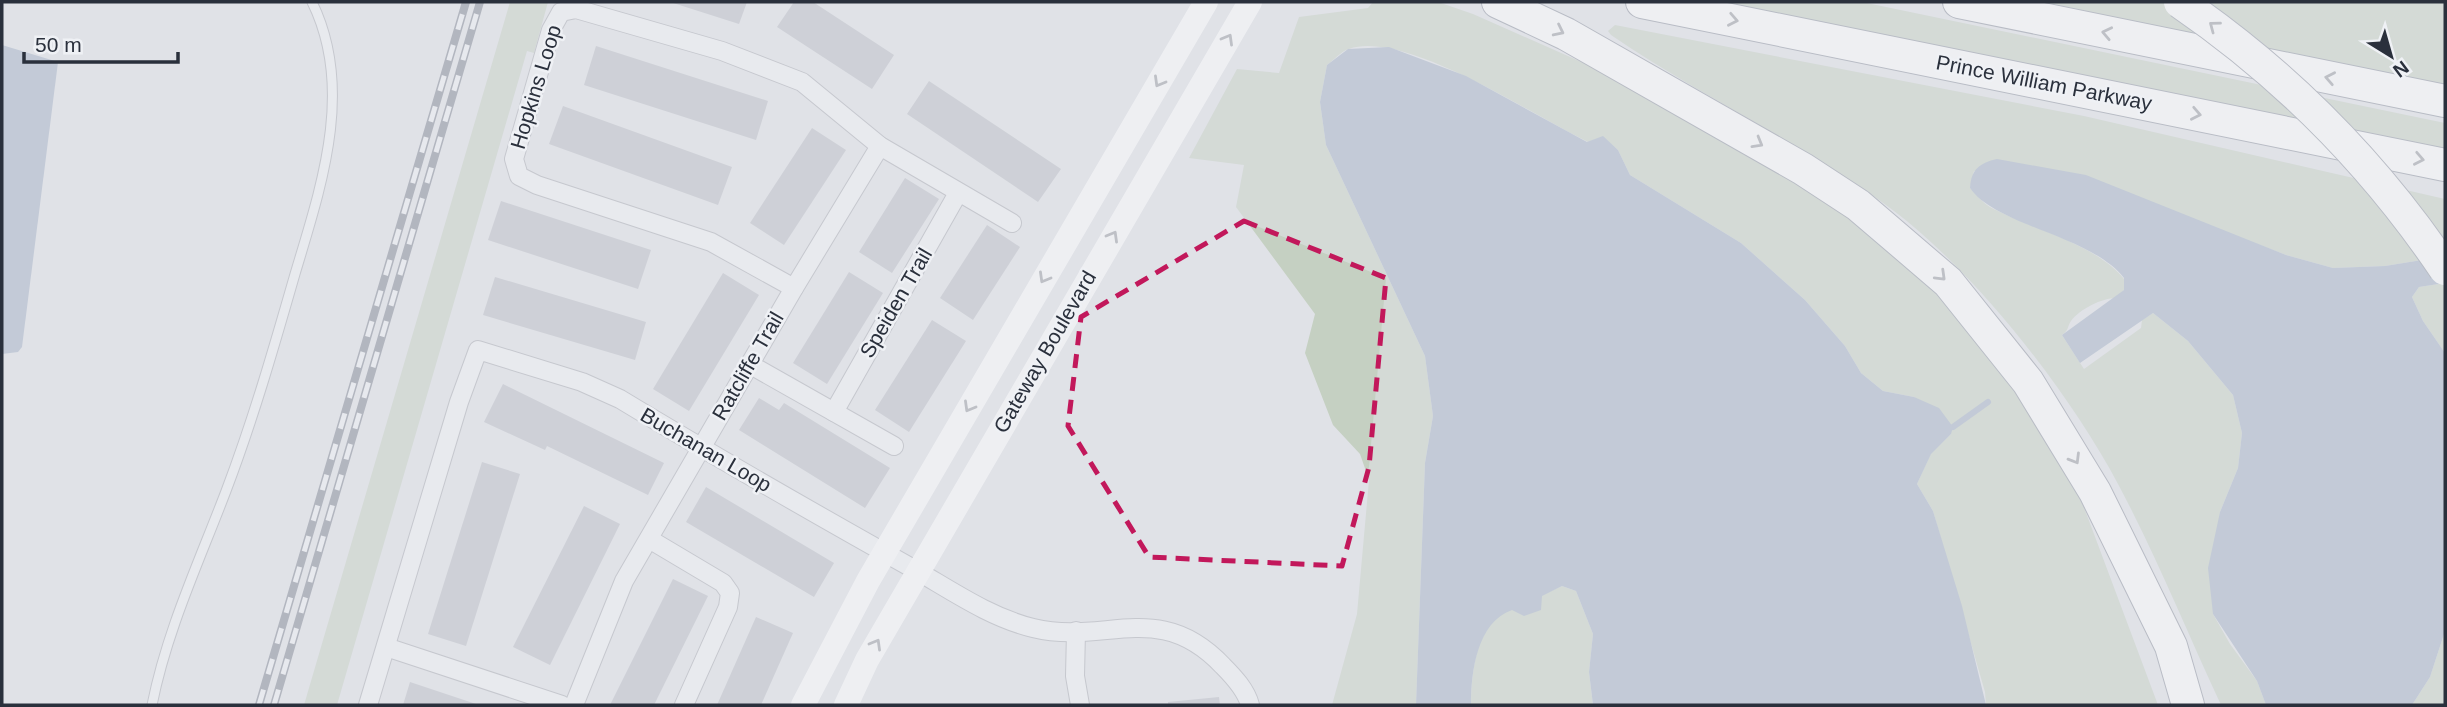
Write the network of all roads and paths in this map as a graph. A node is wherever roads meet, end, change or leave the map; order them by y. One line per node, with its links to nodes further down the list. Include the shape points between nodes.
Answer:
1 (312, 2): 25 (lane, via 326,35 333,74 328,149 265,377 168,637)
2 (1206, 2): 20 (street, Gateway Boulevard, one-way to 20)
3 (1250, 2): 21 (street, Gateway Boulevard, one-way to 3)
4 (1498, 2): 23 (highway, one-way to 23, via 1566,34 1803,169 1858,205 1948,282 2028,382 2095,492)
5 (1642, 2): 10 (highway, Prince William Parkway, one-way to 10)
6 (1959, 2): 8 (highway, one-way to 6)
7 (2180, 2): 13 (highway, one-way to 7, bridge, via 2405,212 2323,119 2214,25)
8 (2445, 101)
9 (880, 146): 11 (street); 14 (street, Ratcliffe Trail); 14 (street, Hopkins Loop, via 802,82 576,9 561,12 551,30 513,159 519,176 711,242)
10 (2445, 165)
11 (958, 193): 12 (street); 16 (street, Speiden Trail)
12 (1012, 223)
13 (2445, 270)
14 (794, 288): 15 (street, Ratcliffe Trail)
15 (749, 365): 16 (street); 18 (street, Ratcliffe Trail)
16 (834, 412): 17 (street)
17 (894, 446)
18 (701, 448): 19 (street, Ratcliffe Trail); 20 (street, Buchanan Loop); 24 (street, Buchanan Loop, via 620,399 582,382 478,350)
19 (649, 539): 28 (street, Ratcliffe Trail, via 624,581); 29 (street, via 723,583 730,593)
20 (884, 554): 21 (street, Buchanan Loop); 30 (street, Gateway Boulevard)
21 (919, 572): 22 (street, Buchanan Loop, via 1008,619 1035,629); 31 (street, Gateway Boulevard, one-way to 21)
22 (1076, 631): 32 (street); 33 (street, Buchanan Loop, via 1147,626 1180,636 1207,649 1233,676)
23 (2171, 646): 34 (highway); 35 (highway)
24 (386, 647): 26 (street, Buchanan Loop); 27 (street)
25 (152, 705)
26 (368, 705)
27 (562, 705)
28 (574, 705)
29 (684, 705)
30 (803, 705)
31 (845, 705)
32 (1080, 705)
33 (1250, 705)
34 (2188, 705)
35 (2199, 705)

